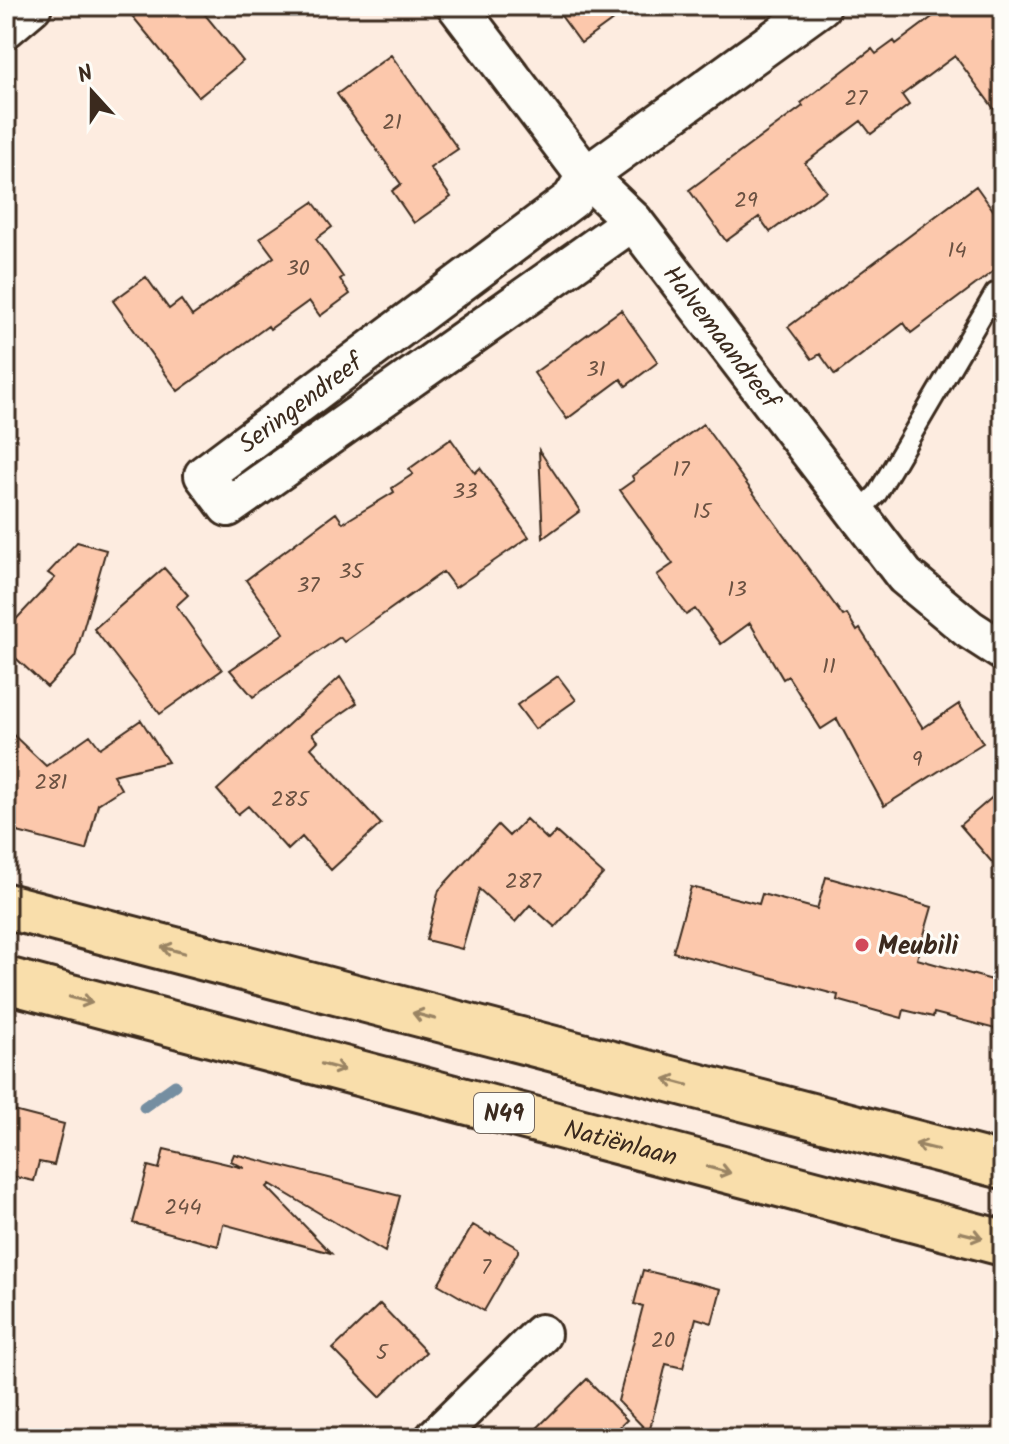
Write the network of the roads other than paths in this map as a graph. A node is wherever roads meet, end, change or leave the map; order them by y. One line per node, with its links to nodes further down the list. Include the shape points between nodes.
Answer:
1 (32, 6): 4 (street)
2 (457, 6): 5 (street, Halvemaandreef)
3 (821, 6): 5 (street, Seringendreef)
4 (6, 28)
5 (586, 176): 6 (street, Halvemaandreef); 6 (street, Seringendreef, via 572,199 204,475 228,507)
6 (633, 221): 8 (street, Halvemaandreef)
7 (995, 293): 8 (lane, via 877,494)
8 (857, 513): 9 (street, Halvemaandreef, via 905,576)
9 (1003, 651)
10 (6, 906): 12 (main road, one-way to 10)
11 (6, 980): 13 (main road, Natiënlaan / N49, one-way to 13)
12 (1003, 1166)
13 (1003, 1243)
14 (541, 1334): 15 (street)
15 (441, 1436)

